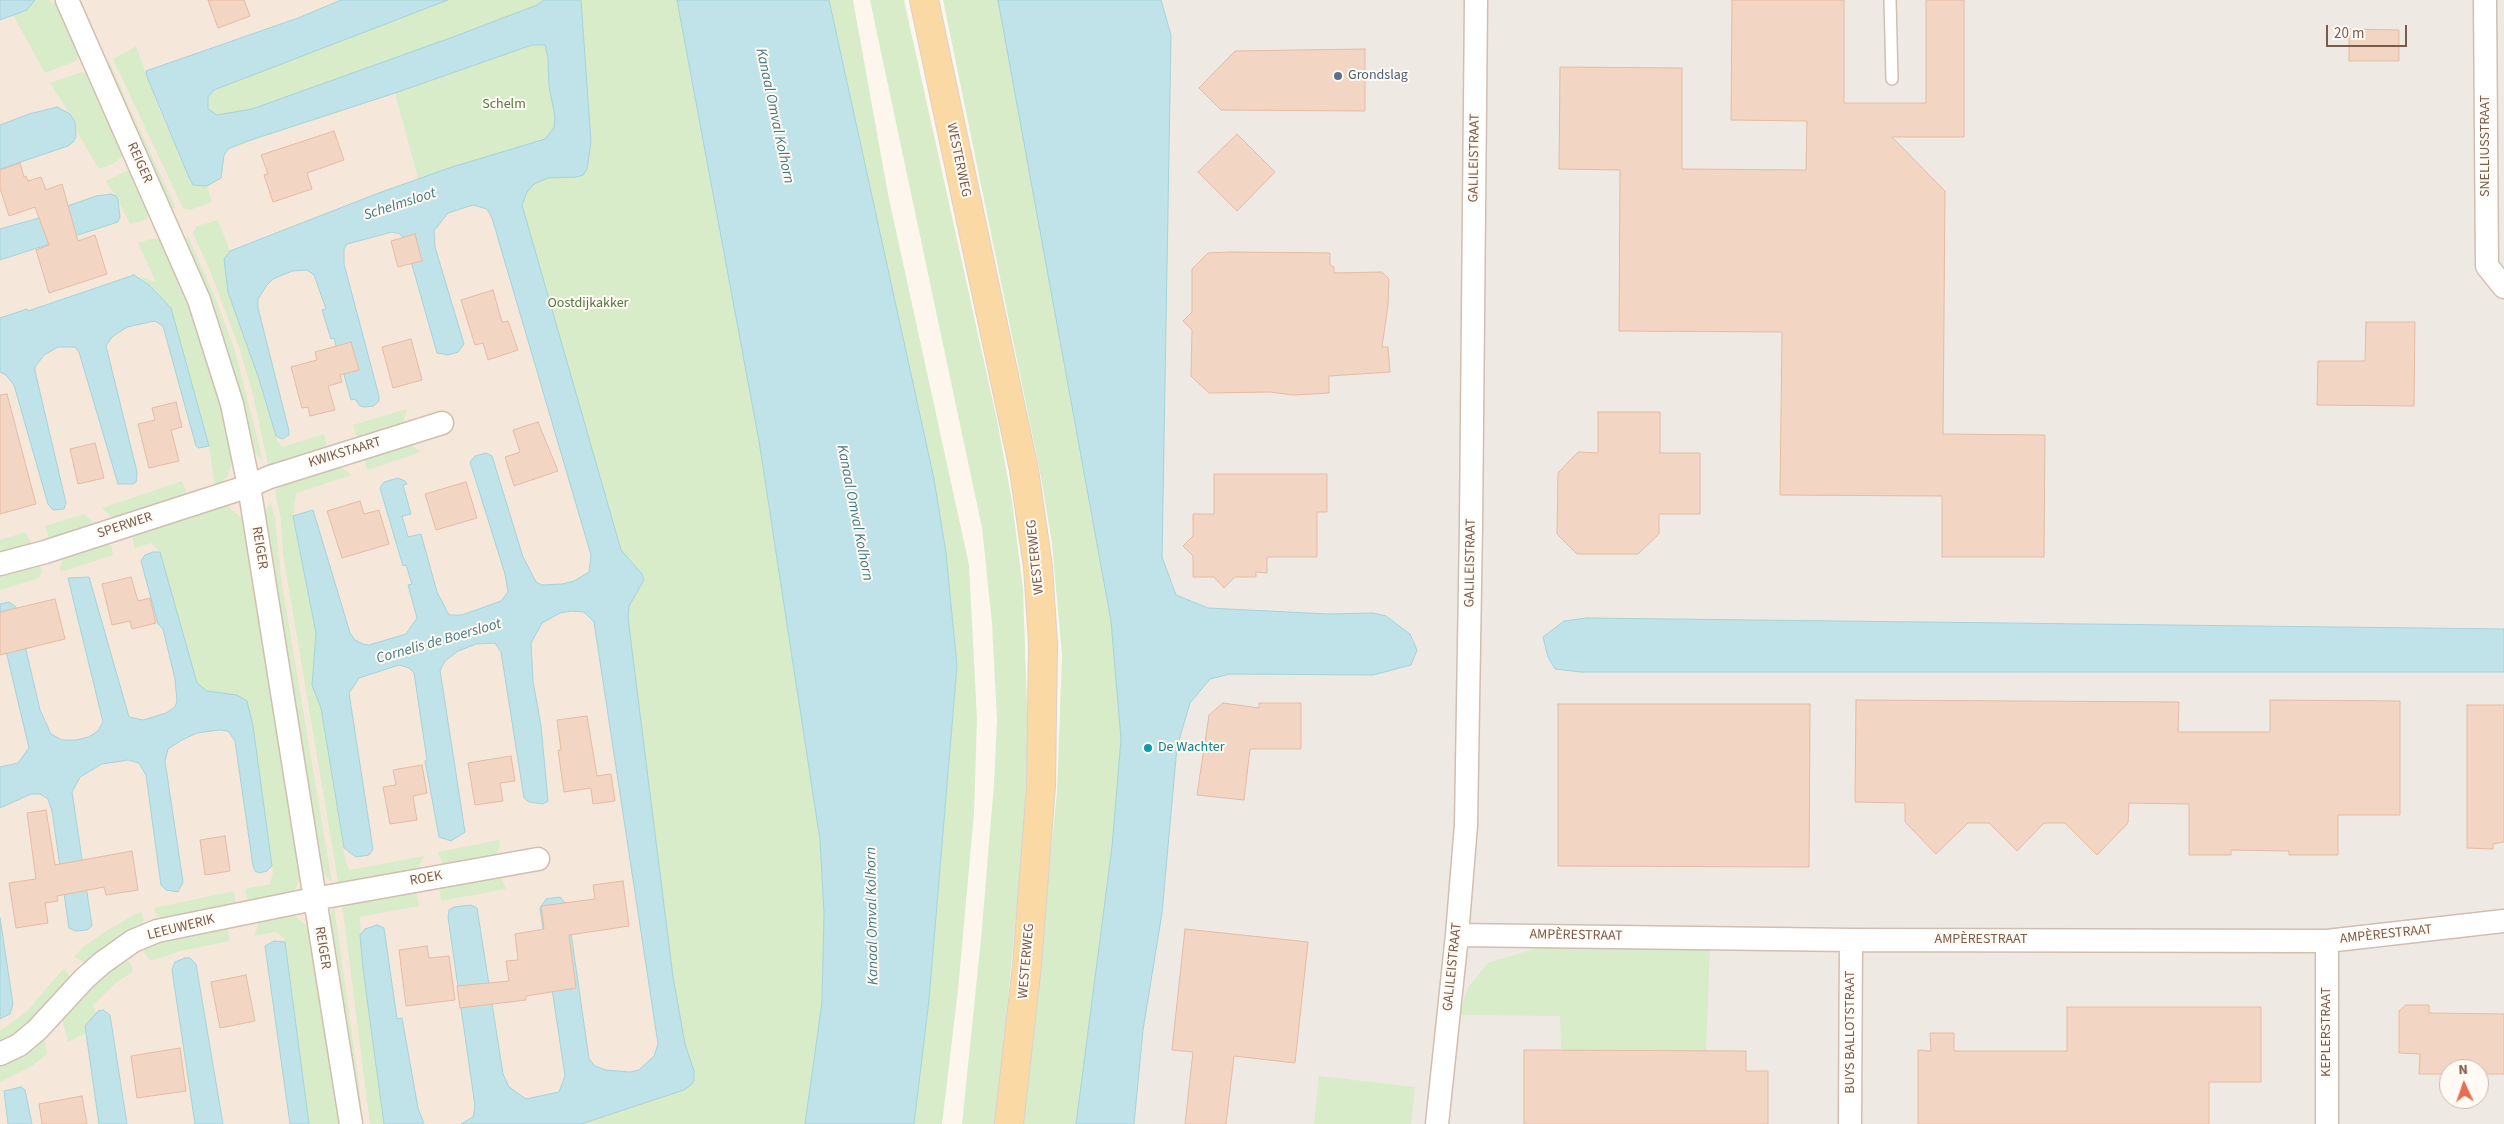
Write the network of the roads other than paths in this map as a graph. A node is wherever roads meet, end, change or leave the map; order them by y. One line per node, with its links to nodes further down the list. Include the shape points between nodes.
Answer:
1 (67, 0): 9 (street, REIGER, via 199,300 232,404)
2 (924, 0): 19 (main road, WESTERWEG, via 1024,470 1038,567 1044,643 1041,786 1028,965)
3 (1476, 0): 14 (street, GALILEISTRAAT, via 1466,825)
4 (1890, 0): 6 (lane)
5 (2485, 0): 7 (street, SNELLIUSSTRAAT, via 2487,266)
6 (1892, 79)
7 (2504, 287)
8 (442, 423): 9 (street, KWIKSTAART)
9 (249, 486): 10 (street, SPERWER); 12 (street, REIGER)
10 (0, 564)
11 (538, 859): 12 (street, ROEK)
12 (314, 899): 17 (street, LEEUWERIK, via 157,931 133,941 84,979 37,1030 19,1045); 18 (street, REIGER)
13 (2504, 921): 16 (street, AMPÈRESTRAAT)
14 (1457, 935): 15 (street, AMPÈRESTRAAT); 20 (street, GALILEISTRAAT)
15 (1851, 940): 16 (street, AMPÈRESTRAAT); 21 (street, BUYS BALLOTSTRAAT)
16 (2327, 940): 22 (street, KEPLERSTRAAT)
17 (0, 1054)
18 (351, 1124)
19 (1009, 1124)
20 (1437, 1124)
21 (1850, 1124)
22 (2327, 1124)

